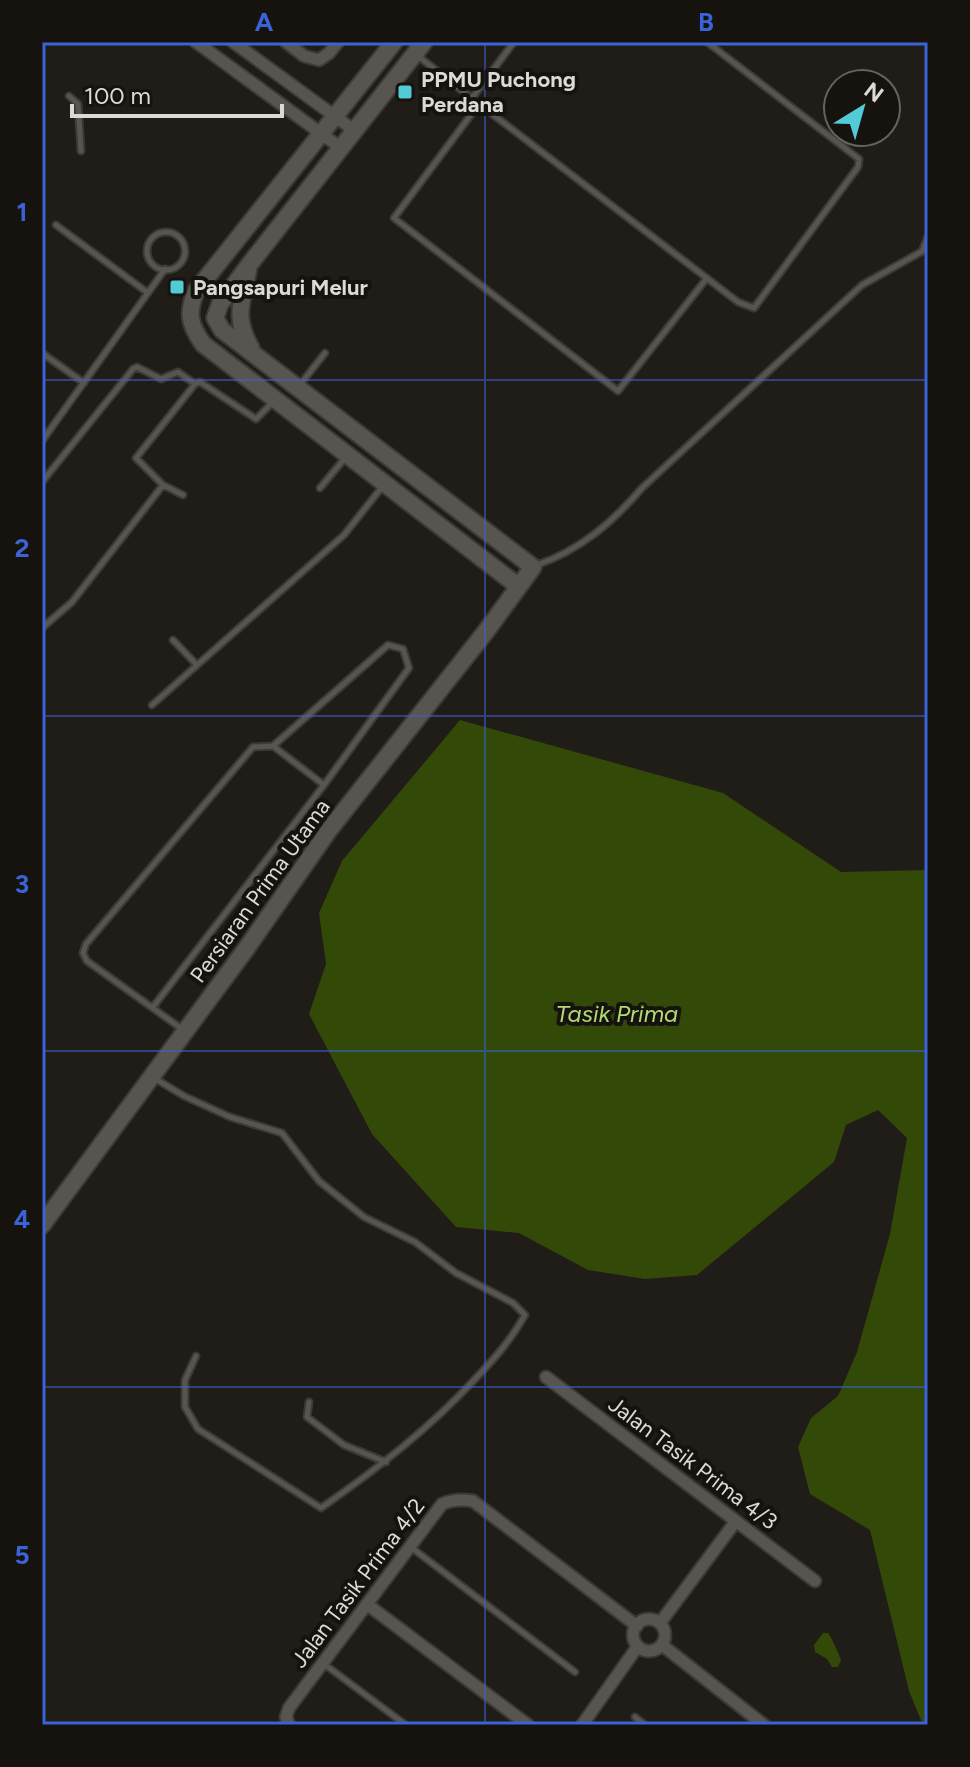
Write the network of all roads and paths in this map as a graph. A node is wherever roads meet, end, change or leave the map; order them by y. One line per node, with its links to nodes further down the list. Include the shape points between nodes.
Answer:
1 (196, 42): 14 (street)
2 (233, 42): 12 (street)
3 (286, 42): 4 (street, via 319,60)
4 (338, 42)
5 (394, 42): 12 (main road)
6 (514, 42): 10 (lane)
7 (707, 42): 22 (lane, via 859,159 754,308)
8 (420, 48): 10 (lane); 13 (main road)
9 (69, 96): 16 (lane, via 78,104)
10 (472, 98): 11 (lane)
11 (479, 104): 22 (lane); 22 (lane, via 394,218 618,391)
12 (336, 116): 13 (street); 14 (main road)
13 (355, 131): 15 (main road)
14 (322, 134): 15 (street); 24 (main road, via 196,291)
15 (341, 148): 20 (main road)
16 (81, 151)
17 (56, 225): 23 (lane)
18 (928, 236): 19 (lane)
19 (925, 248): 40 (lane, via 862,285 590,539)
20 (249, 265): 25 (main road); 28 (main road, via 239,307 242,332)
21 (165, 269): 21 (lane, via 153,265 147,248 153,236 165,232 176,235 184,251 181,262); 23 (lane)
22 (707, 278)
23 (148, 293): 29 (lane)
24 (189, 318): 25 (main road); 32 (main road, via 203,344)
25 (215, 318): 28 (main road, via 222,330)
26 (42, 353): 29 (lane)
27 (325, 353): 30 (lane)
28 (255, 354): 30 (main road)
29 (84, 383): 33 (lane)
30 (294, 383): 32 (main road); 40 (main road)
31 (195, 384): 32 (lane, via 200,382 256,419); 35 (lane, via 178,372 161,379 133,369); 37 (lane, via 136,458)
32 (275, 399): 34 (main road)
33 (42, 441)
34 (348, 455): 36 (main road); 38 (lane)
35 (42, 482)
36 (385, 483): 41 (main road); 44 (lane, via 344,535)
37 (163, 485): 39 (lane); 42 (lane, via 72,602)
38 (320, 488)
39 (183, 495)
40 (533, 567): 41 (main road, Persiaran Prima Utama)
41 (518, 586): 49 (main road, Persiaran Prima Utama, via 329,830)
42 (42, 628)
43 (173, 640): 44 (lane)
44 (197, 665): 45 (lane)
45 (152, 705)
46 (273, 746): 47 (lane); 47 (lane, via 388,645 403,649 409,668); 48 (lane, via 253,747 86,944 87,961)
47 (324, 785): 48 (lane)
48 (153, 1007): 49 (lane)
49 (185, 1032): 50 (main road, Persiaran Prima Utama)
50 (153, 1077): 51 (main road, Persiaran Prima Utama); 55 (lane, via 230,1117 282,1133 319,1181 364,1217 415,1242 525,1315 512,1339 446,1411)
51 (42, 1225)
52 (196, 1356): 55 (lane, via 185,1380 185,1407 198,1429 310,1503 321,1508)
53 (546, 1377): 56 (street, Jalan Tasik Prima 4/3)
54 (309, 1402): 55 (lane, via 307,1417 344,1445)
55 (386, 1462)
56 (736, 1521): 58 (street, Jalan Tasik Prima 4/3); 60 (street)
57 (411, 1547): 59 (street, Jalan Tasik Prima 4/2); 61 (street, Jalan Tasik Prima 4/2, via 442,1504 473,1501); 65 (lane)
58 (815, 1581)
59 (368, 1605): 64 (street, Jalan Tasik Prima 4/2); 69 (street)
60 (660, 1623): 61 (street, via 645,1620); 62 (street, via 665,1631)
61 (637, 1626): 63 (street)
62 (662, 1645): 63 (street, via 654,1651); 72 (street)
63 (638, 1646): 70 (street)
64 (323, 1664): 67 (street, Jalan Tasik Prima 4/2, via 287,1711); 68 (lane)
65 (575, 1672)
66 (635, 1717): 71 (lane)
67 (289, 1725)
68 (406, 1725)
69 (528, 1725)
70 (582, 1725)
71 (645, 1725)
72 (764, 1725)

